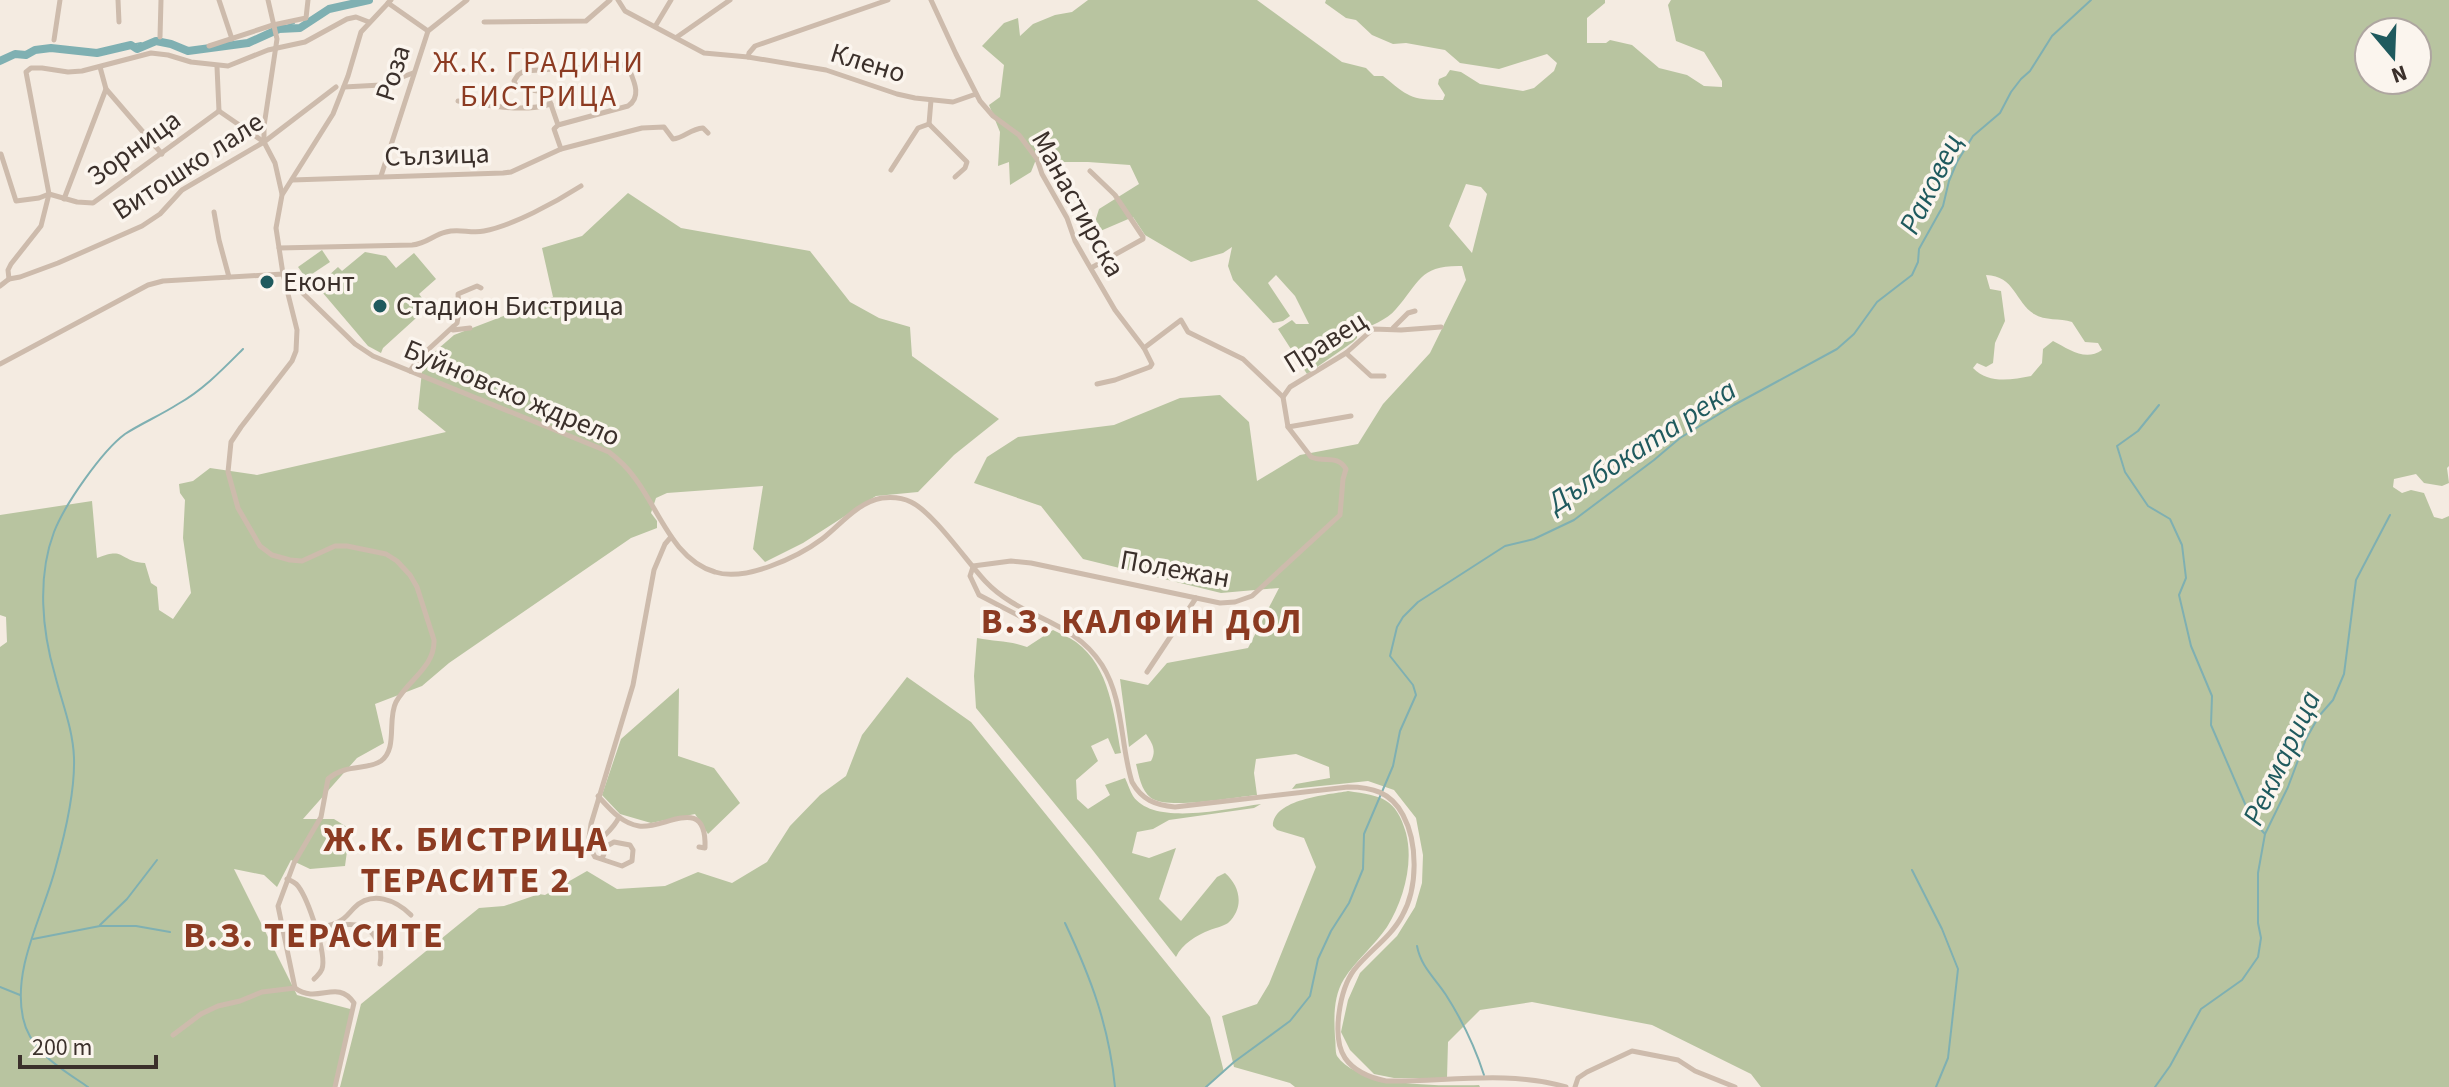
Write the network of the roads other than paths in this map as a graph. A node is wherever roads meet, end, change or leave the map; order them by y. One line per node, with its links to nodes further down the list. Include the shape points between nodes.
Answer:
1 (60, 0): 24 (street)
2 (118, 0): 15 (street)
3 (161, 0): 21 (street)
4 (219, 0): 23 (street)
5 (268, 0): 18 (street)
6 (308, 0): 18 (street, via 306,18)
7 (467, 0): 20 (street, Роза)
8 (610, 0): 17 (street, via 586,21)
9 (618, 0): 19 (street, Клено, via 625,11)
10 (671, 0): 19 (street)
11 (730, 0): 22 (street)
12 (888, 0): 27 (street, via 755,46)
13 (931, 0): 34 (street, Манастирска)
14 (390, 2): 16 (street); 20 (street)
15 (119, 22)
16 (369, 22): 26 (street, via 347,19 318,37); 32 (street, via 356,42)
17 (484, 22)
18 (273, 25): 23 (street); 26 (street)
19 (656, 25): 22 (street, Клено)
20 (428, 31): 30 (street, Роза)
21 (160, 37)
22 (677, 37): 27 (street, Клено, via 704,53)
23 (232, 39): 25 (street)
24 (54, 40)
25 (209, 46)
26 (275, 48): 29 (street); 42 (street)
27 (748, 57): 35 (street, Клено, via 826,70)
28 (100, 67): 29 (street, via 151,53); 33 (street); 52 (street, via 26,72)
29 (217, 67): 38 (street)
30 (413, 73): 32 (street, via 381,85); 48 (street, Роза)
31 (336, 87): 42 (street, Витошко лале)
32 (344, 87): 50 (street)
33 (106, 89): 45 (street); 54 (street)
34 (976, 94): 35 (street, Клено, via 953,102); 57 (street, Манастирска, via 1037,159)
35 (931, 100): 39 (street)
36 (458, 101): 37 (street, via 535,109)
37 (551, 104): 40 (street); 40 (street, via 544,93 517,88 518,75 621,64 633,79 637,95 628,106)
38 (219, 111): 42 (street, Зорница); 45 (street, Зорница)
39 (929, 124): 46 (street, via 918,128); 49 (street, via 967,161)
40 (558, 125): 43 (street, via 554,129)
41 (708, 133): 43 (street, Сълзица, via 692,129 675,139 664,127 642,128)
42 (264, 142): 53 (street); 60 (street, Витошко лале, via 182,190 142,226)
43 (561, 149): 48 (street, Сълзица, via 511,172)
44 (1, 154): 52 (street, via 16,201)
45 (162, 154): 54 (street, Зорница, via 99,201)
46 (891, 170)
47 (1090, 171): 57 (street, via 1115,195 1143,237)
48 (381, 176): 50 (street, Сълзица)
49 (955, 177)
50 (291, 180): 53 (street)
51 (581, 186): 56 (street, via 503,226 483,232 448,231 420,245)
52 (49, 194): 54 (street, Зорница); 60 (street, via 41,226 11,264)
53 (282, 195): 56 (street, via 276,228)
54 (64, 199)
55 (214, 212): 59 (street)
56 (279, 248): 58 (street)
57 (1091, 268): 68 (street, Манастирска)
58 (283, 274): 59 (street); 71 (street, Буйновско ждрело, via 355,344); 87 (street, via 297,330 296,351 231,442 228,472 238,508 260,546 272,555 302,561 347,546 397,561 417,587 435,647 394,706 387,754 381,761 328,779 321,817)
59 (229, 277): 70 (street, via 148,285)
60 (9, 279): 61 (street)
61 (0, 286)
62 (481, 288): 67 (street, via 458,294 459,316)
63 (1415, 311): 66 (street)
64 (1441, 327): 66 (street, Правец)
65 (470, 328): 67 (street)
66 (1392, 328): 69 (street, Правец, via 1373,329)
67 (452, 330): 71 (street)
68 (1144, 348): 73 (street, via 1152,366); 74 (street, via 1181,320 1188,332 1243,359)
69 (1346, 353): 72 (street, via 1371,376); 74 (street, Правец, via 1290,387)
70 (0, 364)
71 (410, 371): 77 (street, Буйновско ждрело, via 609,452 636,479)
72 (1384, 376)
73 (1097, 384)
74 (1283, 397): 76 (street)
75 (1351, 416): 76 (street)
76 (1288, 427): 79 (street, Полежан, via 1311,457 1335,459 1346,469 1340,515 1252,596 1220,603)
77 (671, 537): 78 (street, Буйновско ждрело, via 698,564 730,575 745,573 808,548 871,502 900,498 921,509); 82 (street, via 654,570 633,685)
78 (973, 566): 79 (street, Полежан, via 1031,563); 80 (street, via 970,576 979,595); 96 (street, Буйновско ждрело, via 996,591 1091,648 1117,704 1132,782 1148,801 1175,807 1368,787 1399,807 1413,845 1412,884 1402,916 1344,988 1338,1030 1344,1057 1354,1067 1386,1081 1527,1079)
79 (1196, 598): 81 (street)
80 (1031, 622)
81 (1147, 672)
82 (598, 796): 83 (street); 85 (street)
83 (619, 817): 84 (street, via 644,827 689,817 703,833 705,848); 85 (street)
84 (699, 847)
85 (591, 850): 86 (street)
86 (602, 859): 86 (street, via 614,842 633,850 626,866)
87 (287, 879): 90 (street, via 297,884); 93 (street, via 278,906)
88 (411, 915): 89 (street, via 392,900 371,899)
89 (330, 926): 90 (street); 91 (street, via 368,929 380,947)
90 (315, 928): 92 (street, via 323,961)
91 (380, 964)
92 (314, 979)
93 (295, 988): 94 (street, via 218,1006); 95 (street, via 312,996 339,991 354,1003)
94 (173, 1035)
95 (335, 1087)
96 (1566, 1087)
97 (1575, 1087): 98 (street, via 1587,1072 1632,1051 1678,1060)
98 (1735, 1087)

